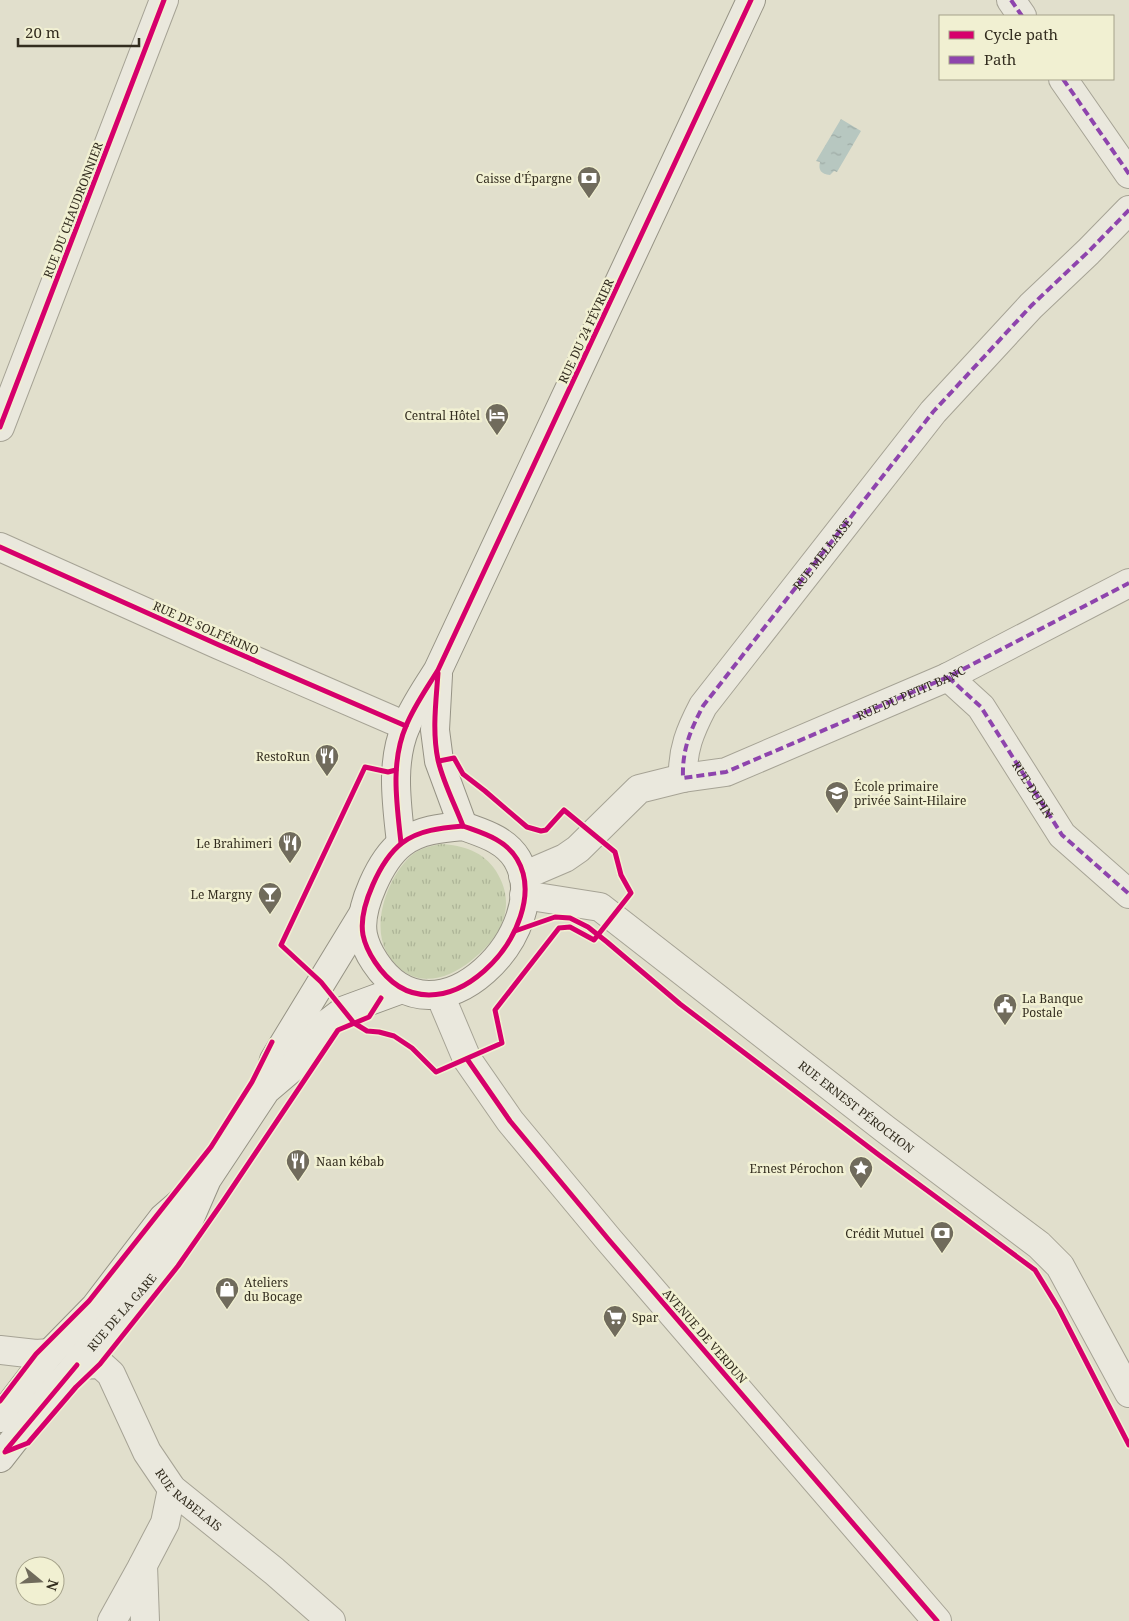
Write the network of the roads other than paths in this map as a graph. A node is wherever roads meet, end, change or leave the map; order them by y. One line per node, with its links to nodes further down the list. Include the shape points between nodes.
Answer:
1 (164, 0): 8 (street, RUE DU CHAUDRONNIER)
2 (751, 0): 11 (street, RUE DU 24 FÉVRIER)
3 (1011, 0): 4 (street)
4 (1021, 15)
5 (1064, 80): 6 (street)
6 (1129, 174)
7 (1129, 210): 14 (street, RUE MELLAISE, via 1031,306 933,412 703,706 689,732)
8 (0, 427)
9 (0, 547): 13 (street, RUE DE SOLFÉRINO)
10 (1129, 584): 12 (street, RUE DU PETIT BANC)
11 (438, 670): 13 (street, RUE DU 24 FÉVRIER); 15 (street, RUE DU 24 FÉVRIER, via 437,754)
12 (948, 677): 14 (street, RUE DU PETIT BANC, via 726,772); 18 (street, RUE DUPIN, via 981,707 1062,835)
13 (406, 726): 16 (street, RUE DU 24 FÉVRIER, via 396,770)
14 (683, 778): 17 (street, via 639,789 578,849)
15 (463, 826): 16 (street, via 428,831); 17 (street, via 504,845 516,858)
16 (401, 843): 19 (street, via 379,872)
17 (524, 886): 21 (street, via 522,911 515,931 501,952 462,988); 27 (street, RUE ERNEST PÉROCHON, via 600,908 1039,1245 1060,1266)
18 (1129, 894)
19 (364, 914): 20 (street, via 362,933 367,949 387,977); 22 (street, RUE DE LA GARE, via 274,1060)
20 (402, 989): 21 (street, via 414,994); 22 (street, RUE DE LA GARE, via 345,1010 324,1026 293,1067)
21 (440, 995): 35 (street, AVENUE DE VERDUN, via 467,1059 510,1121)
22 (266, 1090): 23 (street, RUE DE LA GARE)
23 (207, 1179): 25 (street, RUE DE LA GARE, via 163,1218 95,1307); 26 (street, RUE DE LA GARE, via 183,1234)
24 (0, 1350): 25 (street)
25 (50, 1353): 28 (street, RUE DE LA GARE)
26 (77, 1364): 29 (street, RUE DE LA GARE); 30 (street, RUE RABELAIS, via 100,1364 111,1374 147,1452)
27 (1129, 1393)
28 (0, 1418)
29 (0, 1458)
30 (172, 1489): 31 (street, via 165,1524); 34 (street, RUE RABELAIS)
31 (143, 1565): 32 (street); 33 (street)
32 (112, 1621)
33 (145, 1621)
34 (331, 1621)
35 (936, 1621)

